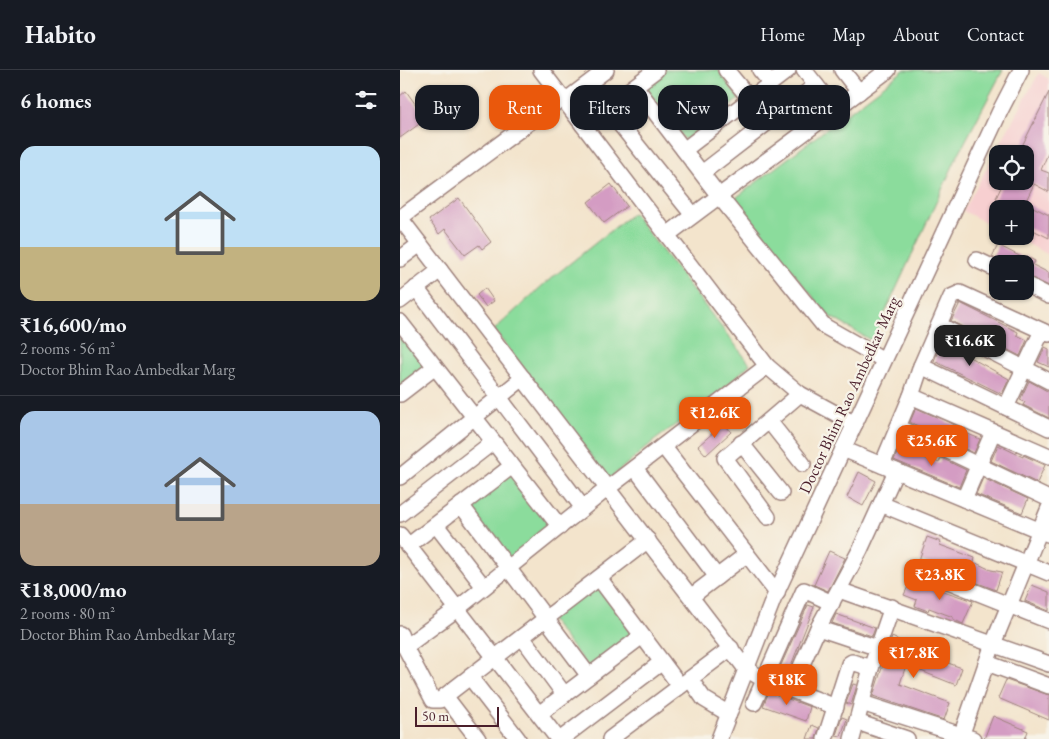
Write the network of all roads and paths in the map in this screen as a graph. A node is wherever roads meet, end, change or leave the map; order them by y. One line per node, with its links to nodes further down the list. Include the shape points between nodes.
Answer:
1 (606, 70): 17 (street)
2 (656, 70): 12 (street)
3 (726, 70): 13 (street)
4 (760, 70): 11 (street)
5 (788, 70): 11 (street)
6 (804, 70): 15 (street)
7 (842, 70): 16 (street)
8 (1020, 70): 44 (street, Doctor Bhim Rao Ambedkar Marg)
9 (543, 71): 17 (street)
10 (885, 71): 16 (street)
11 (771, 83): 14 (street)
12 (636, 85)
13 (738, 85)
14 (769, 85)
15 (816, 85)
16 (859, 92): 18 (street)
17 (563, 99): 20 (street); 30 (street)
18 (850, 99)
19 (648, 103): 26 (street)
20 (570, 108)
21 (738, 109): 26 (street)
22 (587, 130): 31 (street)
23 (625, 130): 29 (street)
24 (758, 130): 27 (street)
25 (808, 130): 28 (street)
26 (684, 150): 27 (street)
27 (702, 173): 28 (street)
28 (719, 196): 29 (street); 44 (street, via 824,326)
29 (693, 215): 31 (street)
30 (400, 218): 32 (street)
31 (666, 235): 46 (street)
32 (420, 244): 33 (street); 36 (street)
33 (400, 259)
34 (977, 260): 35 (street)
35 (989, 266)
36 (440, 270): 37 (street); 49 (street)
37 (416, 288): 40 (street); 54 (street)
38 (1034, 288): 39 (street)
39 (1049, 296)
40 (400, 301)
41 (400, 322): 45 (street)
42 (939, 326): 43 (street, via 951,297 960,293); 47 (street); 48 (street)
43 (1046, 332): 48 (street)
44 (884, 360): 58 (street, Doctor Bhim Rao Ambedkar Marg)
45 (435, 366): 51 (street); 56 (street)
46 (767, 366): 52 (street); 64 (street)
47 (921, 366): 53 (street); 55 (street)
48 (1024, 368): 50 (street); 55 (street)
49 (523, 378): 54 (street); 73 (street)
50 (1049, 381)
51 (400, 394)
52 (800, 394): 57 (street); 58 (street)
53 (911, 396): 59 (street); 61 (street)
54 (499, 397): 56 (street); 79 (street)
55 (1006, 407): 60 (street)
56 (474, 417): 62 (street); 72 (street)
57 (769, 421): 63 (street); 67 (street)
58 (855, 424): 65 (street, Doctor Bhim Rao Ambedkar Marg)
59 (898, 427): 68 (street); 71 (street)
60 (1049, 428)
61 (992, 432): 66 (street); 68 (street)
62 (493, 442): 69 (street); 81 (street)
63 (741, 442): 74 (street); 82 (street, via 725,460)
64 (664, 446): 70 (street); 88 (street)
65 (843, 449): 71 (street); 96 (street, Doctor Bhim Rao Ambedkar Marg)
66 (1049, 456)
67 (803, 464)
68 (979, 465): 75 (street); 76 (street)
69 (512, 466): 78 (street); 84 (street)
70 (635, 468): 73 (street); 93 (street)
71 (889, 468): 75 (street); 77 (street)
72 (400, 477)
73 (608, 488): 79 (street); 86 (street)
74 (781, 493)
75 (964, 499): 85 (street)
76 (1049, 499)
77 (881, 504): 89 (street); 98 (street)
78 (461, 506): 83 (street); 90 (street)
79 (583, 508): 84 (street)
80 (1049, 508): 85 (street)
81 (400, 514)
82 (768, 517)
83 (436, 525): 87 (street); 95 (street)
84 (560, 527): 90 (street)
85 (1044, 533): 89 (street)
86 (648, 540): 94 (street); 97 (street)
87 (404, 541): 101 (street)
88 (747, 554): 93 (street); 96 (street)
89 (1026, 563): 92 (street); 99 (street)
90 (508, 568): 95 (street); 102 (street)
91 (918, 569): 99 (street)
92 (1049, 573)
93 (717, 577): 97 (street)
94 (599, 578): 102 (street); 105 (street)
95 (484, 587): 101 (street)
96 (777, 593): 116 (street, Doctor Bhim Rao Ambedkar Marg)
97 (692, 596): 109 (street)
98 (836, 596): 100 (street); 104 (street); 119 (street, via 804,590)
99 (1009, 605): 103 (street); 108 (street)
100 (892, 607): 108 (street); 110 (street)
101 (457, 608): 107 (street); 111 (street)
102 (546, 618): 106 (street); 117 (street)
103 (1049, 621)
104 (818, 628): 110 (street); 122 (street)
105 (642, 636): 112 (street); 117 (street)
106 (522, 637): 111 (street); 123 (street)
107 (402, 641): 124 (street, via 433,700)
108 (993, 644): 113 (street); 114 (street)
109 (731, 648): 116 (street); 120 (street)
110 (878, 648): 115 (street)
111 (495, 658): 118 (street); 128 (street)
112 (662, 662): 120 (street); 134 (street)
113 (986, 663): 121 (street); 131 (street)
114 (1049, 664)
115 (872, 668): 125 (street); 127 (street, via 849,664)
116 (746, 669): 119 (street); 129 (street, Doctor Bhim Rao Ambedkar Marg)
117 (589, 676): 123 (street)
118 (470, 677): 124 (street); 133 (street)
119 (763, 679): 122 (street); 126 (street)
120 (685, 683): 129 (street); 135 (street)
121 (1049, 686)
122 (791, 689): 127 (street)
123 (564, 694): 128 (street)
124 (445, 696): 132 (street)
125 (862, 703): 130 (street); 131 (street)
126 (754, 704)
127 (836, 707): 137 (street)
128 (539, 714): 134 (street)
129 (729, 714): 136 (street, Doctor Bhim Rao Ambedkar Marg)
130 (857, 722): 138 (street); 139 (street)
131 (965, 738)
132 (478, 739)
133 (518, 739)
134 (560, 739)
135 (610, 739)
136 (719, 739)
137 (825, 739)
138 (852, 739)
139 (907, 739)

